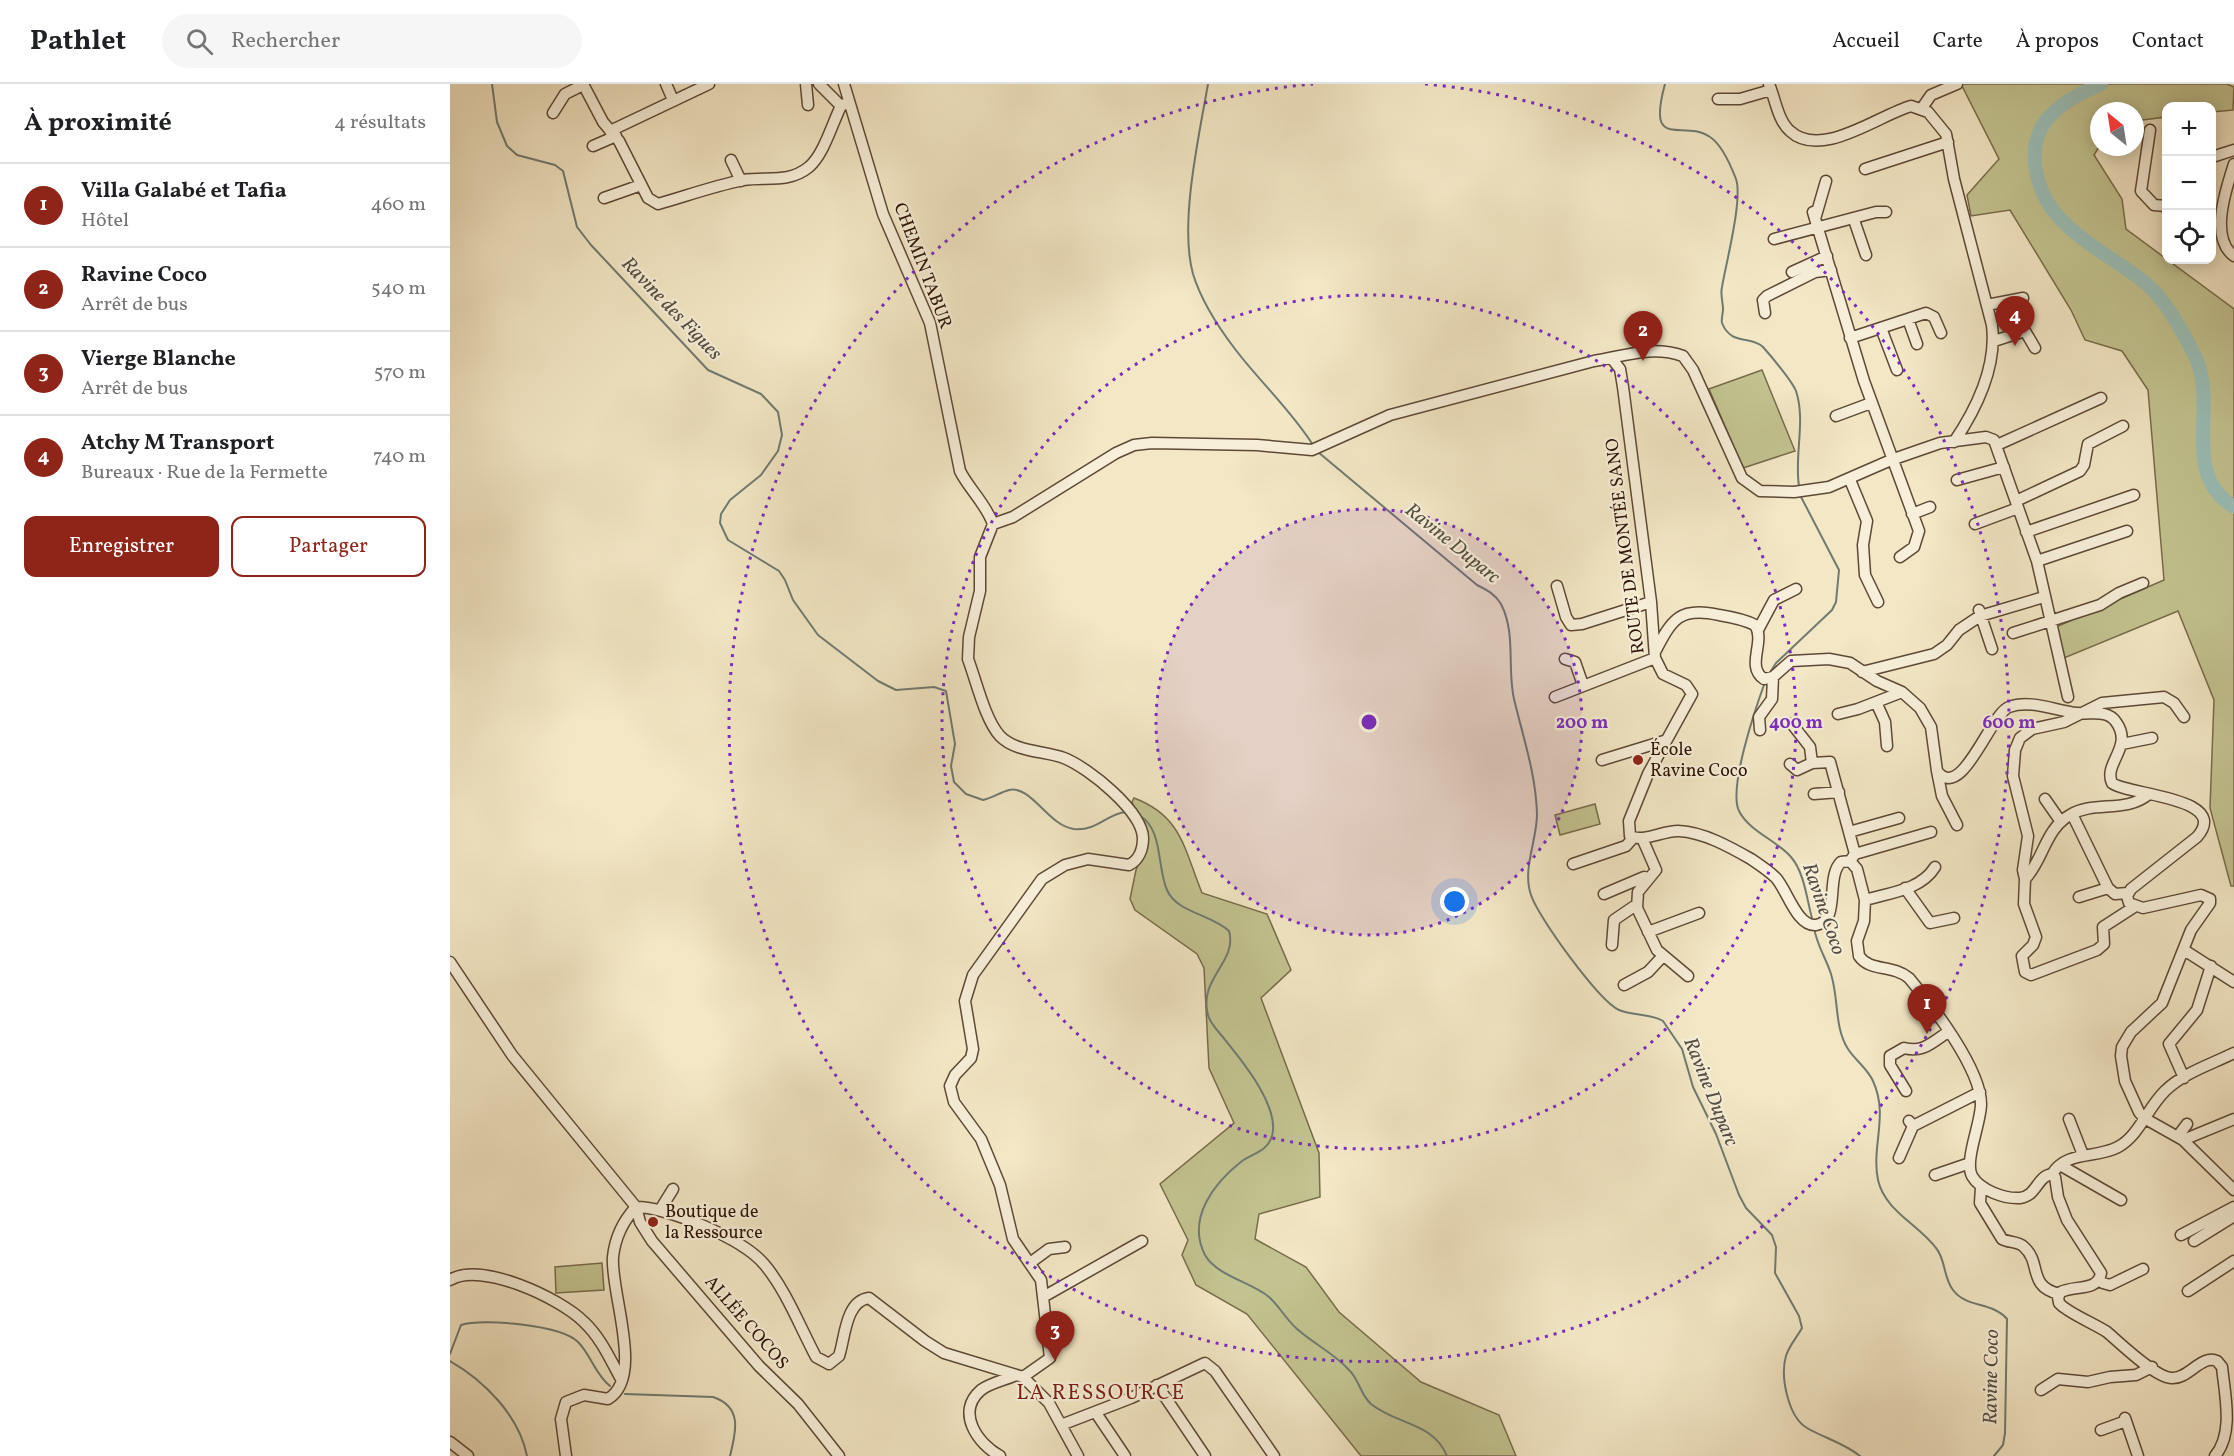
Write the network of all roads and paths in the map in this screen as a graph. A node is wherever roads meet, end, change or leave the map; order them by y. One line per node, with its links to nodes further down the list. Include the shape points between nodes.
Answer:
1 (666, 84): 11 (street)
2 (710, 84): 11 (street)
3 (806, 84): 13 (street)
4 (819, 84): 9 (street)
5 (844, 84): 12 (street, CHEMIN TABUR)
6 (1957, 84): 14 (street, via 1931,95)
7 (583, 85): 15 (street, via 565,94); 17 (street)
8 (1770, 87): 10 (street, via 1740,99); 14 (street, via 1790,131 1821,141 1906,107)
9 (830, 88): 12 (street)
10 (1718, 99)
11 (673, 100): 17 (street)
12 (845, 104): 25 (street, via 810,166 777,180 760,177); 67 (street, CHEMIN TABUR, via 883,214 930,323 960,471 990,513)
13 (808, 105)
14 (1922, 108): 18 (street, via 1940,123)
15 (553, 113)
16 (2150, 130): 29 (street, via 2141,191 2154,206)
17 (613, 134): 19 (street); 27 (street)
18 (1948, 142): 24 (street); 42 (street)
19 (593, 146)
20 (2234, 150): 21 (street)
21 (2214, 156)
22 (732, 160): 25 (street)
23 (2234, 165): 32 (street)
24 (1864, 169)
25 (741, 181): 27 (street, via 658,204 648,198)
26 (1826, 182): 33 (street)
27 (641, 185): 28 (street)
28 (604, 198)
29 (2162, 206)
30 (2234, 210): 32 (street)
31 (1886, 212): 34 (street)
32 (2223, 217): 38 (street, via 2222,240)
33 (1815, 220): 34 (street); 35 (street); 37 (street)
34 (1854, 220): 36 (street)
35 (1774, 239)
36 (1866, 255)
37 (1827, 256): 39 (street); 40 (street)
38 (2234, 256)
39 (1831, 270): 43 (street, via 1815,273 1767,296 1762,300); 47 (street)
40 (1792, 272)
41 (2023, 298): 42 (street)
42 (1987, 305): 48 (street)
43 (1766, 313)
44 (1908, 319): 45 (street); 46 (street, via 1931,314); 49 (street)
45 (1881, 328): 47 (street); 52 (street)
46 (1941, 333)
47 (1850, 338): 54 (street)
48 (1994, 341): 50 (street, via 2025,332); 57 (street, via 1976,405)
49 (1917, 344)
50 (2035, 348)
51 (1612, 359): 61 (street, via 1646,349 1683,356 1742,478 1760,491 1800,491); 67 (street, via 1594,360 1390,415 1312,450 1204,443 1134,445 1014,517); 77 (street, ROUTE DE MONTÉE SANO, via 1620,369 1622,381)
52 (1897, 370)
53 (2101, 398): 58 (street)
54 (1871, 403): 55 (street); 59 (street)
55 (1836, 416)
56 (2123, 426): 64 (street, via 2088,444 2080,471)
57 (1954, 442): 58 (street, via 1986,437 1993,438); 59 (street)
58 (1997, 445): 60 (street)
59 (1891, 460): 61 (street); 66 (street)
60 (2004, 467): 62 (street); 64 (street)
61 (1850, 480): 78 (street, via 1867,521 1863,545 1865,576)
62 (1957, 480)
63 (2134, 495): 70 (street)
64 (2017, 505): 68 (street); 70 (street)
65 (1930, 507): 66 (street)
66 (1912, 514): 71 (street, via 1918,540)
67 (993, 524): 170 (street, via 980,557 977,609 967,648 993,724 999,734 1017,746 1076,764 1127,806 1139,823 1142,847 1134,862 1122,866 1088,859 1042,879 981,961 968,987 965,1001 973,1049 971,1058 951,1081 950,1091 958,1109 981,1139 1000,1185 1013,1239)
68 (1975, 524)
69 (2127, 531): 72 (street)
70 (2026, 532): 72 (street)
71 (1900, 557)
72 (2037, 561): 76 (street)
73 (2143, 583): 80 (street, via 2100,605)
74 (1557, 586): 77 (street, via 1571,625)
75 (1796, 589): 81 (street, via 1774,600)
76 (2044, 597): 79 (street); 80 (street)
77 (1651, 602): 84 (street, ROUTE DE MONTÉE SANO)
78 (1878, 602)
79 (1979, 613): 83 (street); 86 (street, via 1938,652)
80 (2050, 623): 82 (street); 91 (street)
81 (1758, 630): 84 (street, via 1744,620 1688,612 1674,621); 87 (street, via 1755,663 1760,676)
82 (2013, 633)
83 (1992, 649)
84 (1655, 655): 88 (street); 99 (street, ROUTE DE MONTÉE SANO, via 1663,674 1686,685 1692,694)
85 (1565, 659): 88 (street, via 1575,662)
86 (1862, 672): 87 (street, via 1837,659 1795,661 1784,664); 89 (street)
87 (1773, 677): 97 (street, via 1772,699 1759,717)
88 (1583, 686): 90 (street)
89 (1902, 692): 92 (street); 105 (street, via 1920,708 1931,727)
90 (1555, 696)
91 (2068, 697)
92 (1876, 702): 94 (street); 101 (street)
93 (2077, 713): 95 (street, via 2102,703 2164,697); 100 (street, via 2113,718); 105 (street, via 2024,704 2009,707 1998,716 1962,773 1947,777); 121 (street, via 2064,722 2032,729 2020,738 2015,750 2014,784 2028,836)
94 (1838, 714)
95 (2184, 717)
96 (1792, 724): 103 (street, via 1806,739)
97 (1760, 730)
98 (2152, 738): 100 (street)
99 (1664, 741): 102 (street); 116 (street, ROUTE DE MONTÉE SANO, via 1629,821 1628,832)
100 (2122, 744): 108 (street, via 2111,780 2116,786)
101 (1887, 746)
102 (1602, 760)
103 (1812, 763): 104 (street, via 1797,770); 106 (street, via 1830,762)
104 (1790, 764)
105 (1937, 771): 113 (street, via 1942,796)
106 (1839, 792): 107 (street); 114 (street)
107 (1814, 794)
108 (2149, 794): 110 (street, via 2130,806); 124 (street, via 2189,804 2200,814 2203,826 2197,837)
109 (2045, 800): 112 (street)
110 (2072, 814): 112 (street); 123 (street)
111 (1899, 818): 114 (street)
112 (2061, 822): 121 (street)
113 (1957, 825)
114 (1849, 832): 117 (street)
115 (1931, 832): 117 (street)
116 (1638, 838): 117 (street, via 1681,831 1741,854 1776,878 1802,919 1812,925 1824,922 1831,909 1834,870); 118 (street); 120 (street, via 1655,865 1656,870)
117 (1852, 857): 127 (street)
118 (1573, 864)
119 (1935, 867): 122 (street, via 1923,881)
120 (1649, 878): 125 (street); 128 (street, via 1638,892)
121 (2025, 879): 129 (street, via 2024,904 2036,938 2022,956 2022,968 2027,974 2102,947 2103,927)
122 (1905, 888): 127 (street); 131 (street, via 1930,923)
123 (2108, 888): 124 (street, via 2115,894); 126 (street)
124 (2128, 893): 129 (street, via 2127,900)
125 (1604, 894)
126 (2079, 897)
127 (1864, 900): 141 (street, via 1857,941 1859,956 1870,965 1903,973)
128 (1636, 905): 132 (street); 133 (street, via 1614,920)
129 (2134, 907): 134 (street, via 2206,896 2210,903 2194,922)
130 (1699, 913): 132 (street)
131 (1954, 918)
132 (1648, 932): 135 (street)
133 (1612, 945)
134 (2184, 950): 137 (street); 146 (street, via 2162,1003 2130,1032 2122,1047 2125,1081)
135 (1662, 957): 138 (street); 140 (street, via 1648,972)
136 (450, 962): 161 (street, ALLÉE COCOS, via 524,1070)
137 (2211, 966): 139 (street); 143 (street, via 2197,1010 2169,1044)
138 (1688, 975)
139 (2234, 982)
140 (1624, 985)
141 (1948, 1032): 144 (street, via 1920,1049 1904,1048 1890,1056 1890,1065); 145 (street, via 1970,1064)
142 (2234, 1053): 143 (street)
143 (2184, 1078): 146 (street, via 2167,1089)
144 (1906, 1091)
145 (1980, 1092): 152 (street, via 1911,1123); 153 (street, via 1981,1115)
146 (2144, 1118): 150 (street); 151 (street, via 2120,1146)
147 (2069, 1119): 151 (street)
148 (2234, 1119): 150 (street)
149 (2187, 1124): 150 (street)
150 (2180, 1138): 159 (street)
151 (2083, 1155): 154 (street)
152 (1899, 1158)
153 (1970, 1163): 156 (street); 157 (street, via 1972,1176)
154 (2060, 1165): 155 (street); 160 (street)
155 (2052, 1174): 157 (street, via 2044,1177 2035,1191 2020,1198); 173 (street, via 2067,1220 2099,1266)
156 (1935, 1176)
157 (1981, 1187): 175 (street, via 1980,1203 2002,1239 2023,1245 2040,1283)
158 (673, 1189): 163 (street)
159 (2234, 1190)
160 (2121, 1200)
161 (636, 1207): 163 (street); 179 (street, via 621,1226 613,1254 626,1360); 188 (street, ALLÉE COCOS, via 652,1241 759,1366 798,1404)
162 (2234, 1207): 165 (street)
163 (660, 1210): 178 (street, via 723,1236 761,1261 822,1362 835,1362 853,1309 869,1298 944,1353)
164 (2234, 1216): 167 (street)
165 (2181, 1235)
166 (1142, 1241): 176 (street)
167 (2194, 1241)
168 (1065, 1247): 170 (street, via 1049,1250)
169 (2234, 1261): 174 (street)
170 (1030, 1263): 176 (street, via 1041,1280)
171 (2138, 1269): 173 (street, via 2110,1285)
172 (450, 1280): 179 (street, via 472,1273 494,1277 571,1311 594,1332)
173 (2101, 1282): 175 (street, via 2065,1289)
174 (2188, 1291)
175 (2059, 1294): 177 (street, via 2062,1307 2096,1324)
176 (1043, 1297): 178 (street, via 1050,1358)
177 (2152, 1367): 181 (street, via 2136,1376 2088,1382 2056,1380); 195 (street, via 2160,1375 2172,1378 2209,1359 2219,1364 2228,1425 2226,1440)
178 (1020, 1376): 183 (street, via 1042,1394); 189 (street, via 982,1389 970,1411 978,1439)
179 (621, 1380): 187 (street, via 608,1399 584,1395 566,1402 561,1419)
180 (1157, 1385): 182 (street); 192 (street); 193 (street, via 1209,1364)
181 (2041, 1390)
182 (1096, 1413): 183 (street); 191 (street)
183 (1061, 1425): 190 (street)
184 (2101, 1430): 194 (street, via 2125,1420)
185 (450, 1442): 186 (street)
186 (468, 1456)
187 (566, 1456)
188 (839, 1456)
189 (1000, 1456)
190 (1078, 1456)
191 (1125, 1456)
192 (1205, 1456)
193 (1274, 1456)
194 (2138, 1456)
195 (2215, 1456)

